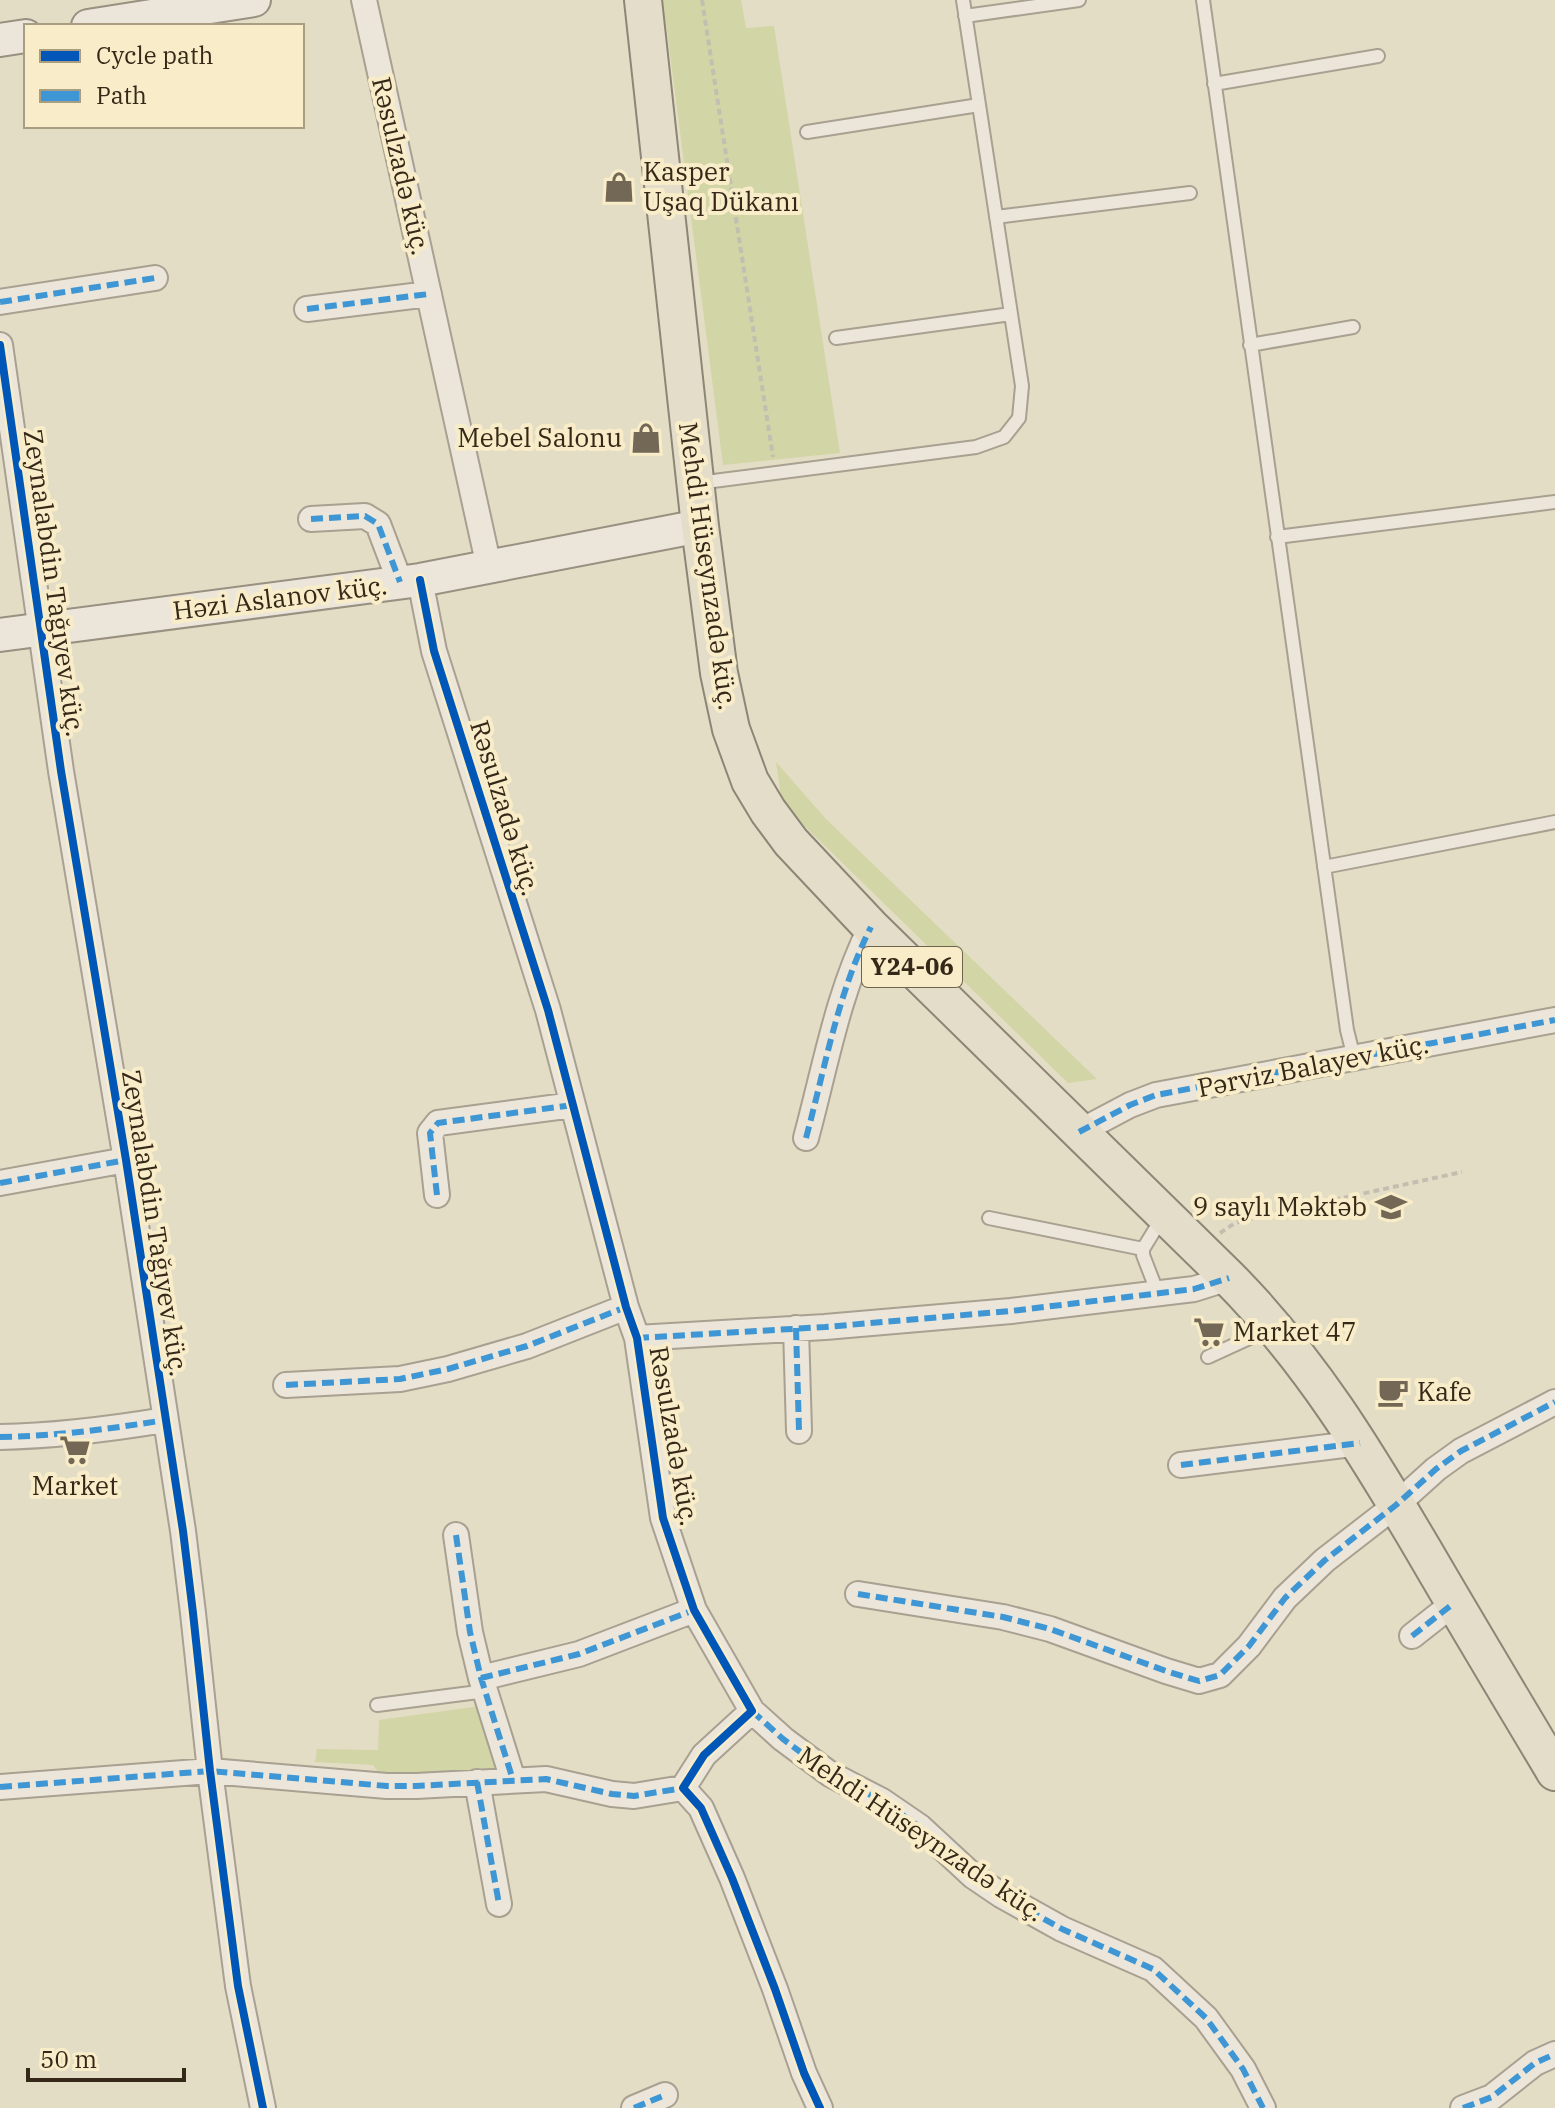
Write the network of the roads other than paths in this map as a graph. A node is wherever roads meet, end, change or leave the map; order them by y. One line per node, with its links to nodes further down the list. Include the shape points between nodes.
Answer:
1 (254, 0): 8 (main road)
2 (364, 0): 18 (street, Rəsulzadə küç.)
3 (643, 0): 26 (main road, Mehdi Hüseynzadə küç. / Y24-06)
4 (963, 0): 7 (lane)
5 (1079, 0): 7 (lane)
6 (1203, 0): 12 (lane)
7 (965, 16): 13 (lane)
8 (101, 24)
9 (24, 36): 10 (main road)
10 (0, 40)
11 (1378, 56): 12 (lane)
12 (1214, 84): 25 (lane)
13 (979, 105): 14 (lane); 16 (lane)
14 (807, 132)
15 (1190, 193): 16 (lane)
16 (996, 217): 21 (lane)
17 (155, 278): 19 (street)
18 (429, 294): 20 (street); 31 (street, Rəsulzadə küç.)
19 (0, 302)
20 (307, 309)
21 (1011, 314): 23 (lane); 26 (lane, via 1022,386 1019,418 1004,437 976,447)
22 (1353, 327): 25 (lane)
23 (836, 338)
24 (0, 345): 33 (street, Zeynalabdin Tağıyev küç.)
25 (1250, 345): 30 (lane)
26 (695, 483): 29 (main road, Mehdi Hüseynzadə küç. / Y24-06)
27 (1555, 502): 30 (lane)
28 (311, 519): 32 (street, Rəsulzadə küç., via 365,516 378,524)
29 (700, 526): 31 (main road, Həzi Aslanov küç.); 37 (main road, Mehdi Hüseynzadə küç. / Y24-06, via 719,673 750,781 791,842)
30 (1277, 537): 36 (lane)
31 (489, 567): 32 (main road, Həzi Aslanov küç.)
32 (410, 581): 33 (main road, Həzi Aslanov küç.); 40 (street, Rəsulzadə küç., via 548,1010)
33 (40, 628): 34 (main road, Həzi Aslanov küç.); 43 (street, Zeynalabdin Tağıyev küç.)
34 (0, 635)
35 (1555, 822): 36 (lane)
36 (1324, 867): 39 (lane)
37 (871, 927): 41 (main road, Mehdi Hüseynzadə küç. / Y24-06); 42 (street, via 856,956)
38 (1555, 1020): 39 (street, Pərviz Balayev küç.)
39 (1354, 1058): 41 (street, Pərviz Balayev küç., via 1156,1095)
40 (573, 1105): 45 (street, via 438,1123 430,1133); 51 (street, Rəsulzadə küç.)
41 (1079, 1132): 46 (main road, Mehdi Hüseynzadə küç. / Y24-06)
42 (806, 1138)
43 (126, 1160): 44 (street); 58 (street, Zeynalabdin Tağıyev küç.)
44 (0, 1183)
45 (437, 1195)
46 (1164, 1215): 48 (lane); 49 (main road, Mehdi Hüseynzadə küç. / Y24-06)
47 (989, 1218): 48 (lane)
48 (1143, 1249): 50 (lane)
49 (1229, 1278): 50 (street); 52 (main road, Mehdi Hüseynzadə küç. / Y24-06)
50 (1158, 1294): 53 (street)
51 (626, 1307): 54 (street, Rəsulzadə küç.); 56 (street, via 527,1346 448,1369 400,1379)
52 (1275, 1326): 55 (lane); 61 (main road, Mehdi Hüseynzadə küç. / Y24-06)
53 (796, 1328): 54 (street); 59 (street)
54 (637, 1338): 67 (street, Rəsulzadə küç., via 663,1518)
55 (1208, 1357)
56 (286, 1385)
57 (1555, 1402): 63 (street, via 1461,1451)
58 (165, 1420): 60 (street); 72 (street, Zeynalabdin Tağıyev küç.)
59 (799, 1431)
60 (0, 1437)
61 (1360, 1443): 62 (street); 63 (main road, Mehdi Hüseynzadə küç. / Y24-06)
62 (1181, 1465)
63 (1396, 1505): 65 (street, via 1285,1598 1220,1675 1199,1681 1003,1617); 66 (main road, Mehdi Hüseynzadə küç. / Y24-06)
64 (456, 1535): 69 (street)
65 (858, 1594)
66 (1454, 1603): 68 (street); 73 (main road, Mehdi Hüseynzadə küç. / Y24-06)
67 (694, 1610): 69 (street); 71 (street, Rəsulzadə küç.)
68 (1412, 1636)
69 (483, 1684): 70 (lane); 74 (street)
70 (377, 1705)
71 (752, 1711): 77 (street, via 704,1755); 84 (street, Mehdi Hüseynzadə küç., via 830,1774 920,1827 1001,1895 1153,1969 1206,2018)
72 (210, 1771): 75 (street, via 387,1786); 76 (street); 81 (street, Zeynalabdin Tağıyev küç., via 238,1986)
73 (1555, 1772)
74 (513, 1780): 75 (street); 77 (street, via 546,1779 634,1796)
75 (477, 1782): 78 (street)
76 (0, 1787)
77 (683, 1788): 83 (street, via 701,1808 732,1878)
78 (499, 1904)
79 (1555, 2054): 85 (street, via 1492,2097)
80 (665, 2095): 82 (street)
81 (263, 2108)
82 (634, 2108)
83 (820, 2108)
84 (1263, 2108)
85 (1463, 2108)

